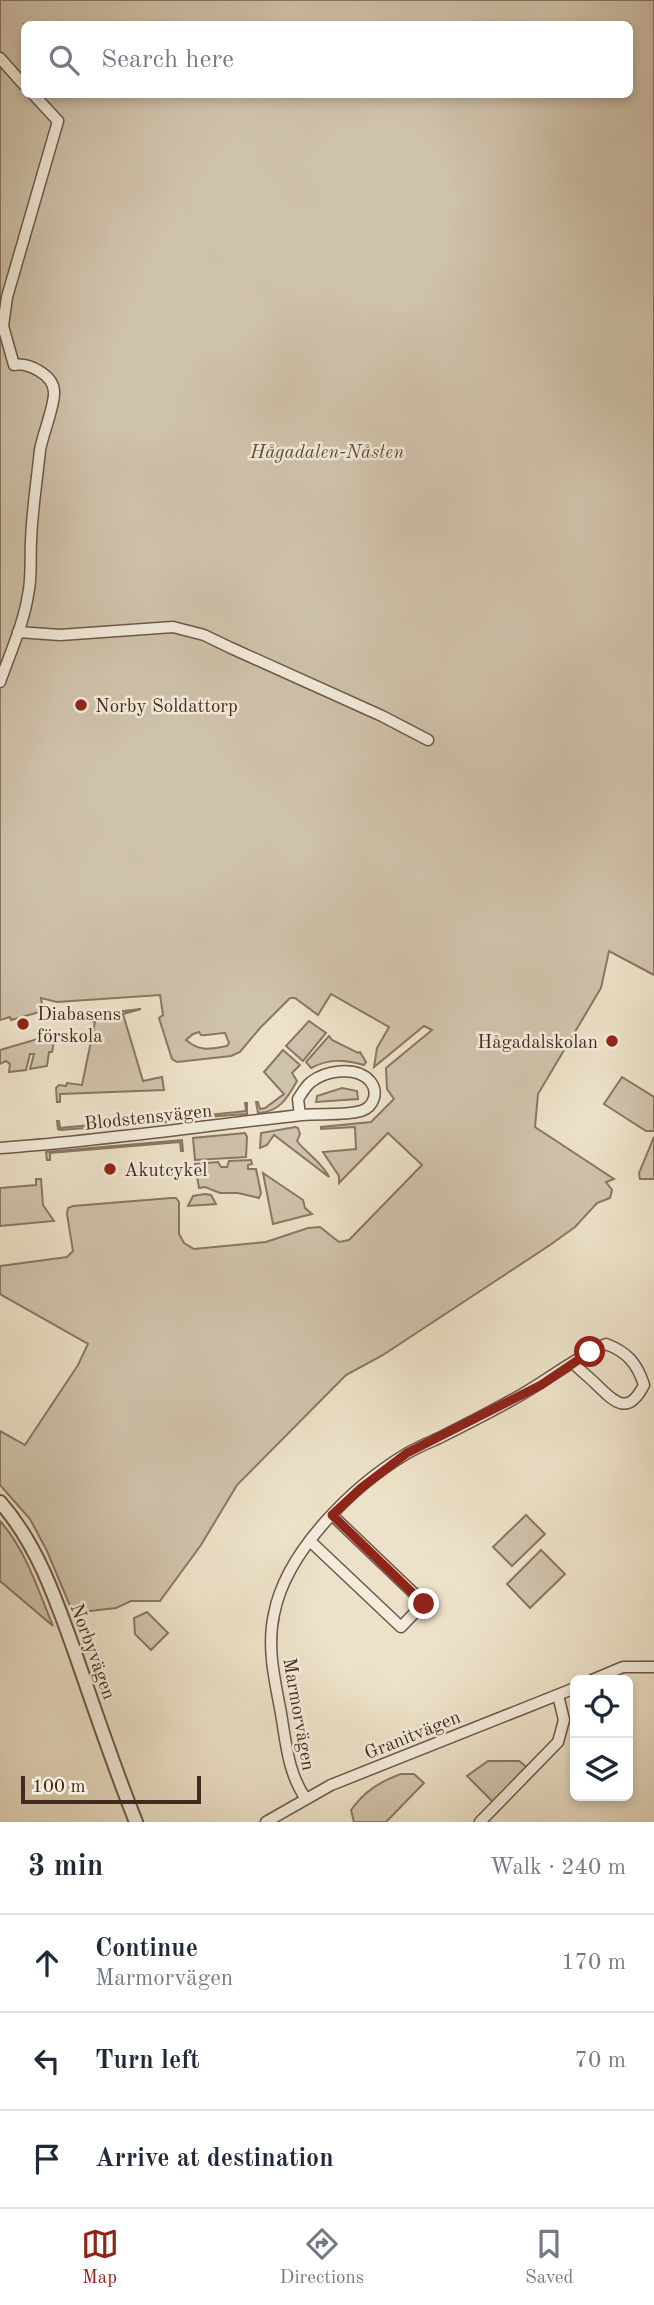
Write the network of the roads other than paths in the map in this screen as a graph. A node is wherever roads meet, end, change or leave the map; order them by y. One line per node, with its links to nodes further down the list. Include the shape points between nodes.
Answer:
1 (0, 58): 2 (street)
2 (21, 82)
3 (37, 98): 4 (street, via 58,121 7,297 3,326 13,365 35,369 54,392 41,442 31,577)
4 (19, 632): 5 (street); 6 (street, via 61,635 173,627 204,635)
5 (0, 682)
6 (428, 740)
7 (300, 1115): 7 (street, Blodstensvägen, via 361,1111 373,1101 372,1084 356,1073 328,1074 308,1085 298,1099); 8 (street, Blodstensvägen)
8 (0, 1148)
9 (573, 1363): 9 (street, Marmorvägen, via 612,1400 624,1405 634,1401 644,1385 632,1360 606,1344); 11 (street, Marmorvägen, via 531,1390 407,1453)
10 (0, 1502): 18 (street, Norbyvägen, via 37,1556)
11 (332, 1515): 12 (street, Marmorvägen); 12 (street, via 424,1604 401,1627)
12 (310, 1541): 17 (street, Marmorvägen, via 288,1572 271,1638 293,1776)
13 (654, 1667): 14 (street, via 623,1667)
14 (604, 1675)
15 (570, 1690): 16 (street, Granitvägen)
16 (558, 1695): 17 (street, Granitvägen); 20 (street, via 564,1720 558,1742)
17 (306, 1799): 19 (street, Granitvägen)
18 (136, 1822)
19 (266, 1822)
20 (480, 1822)

